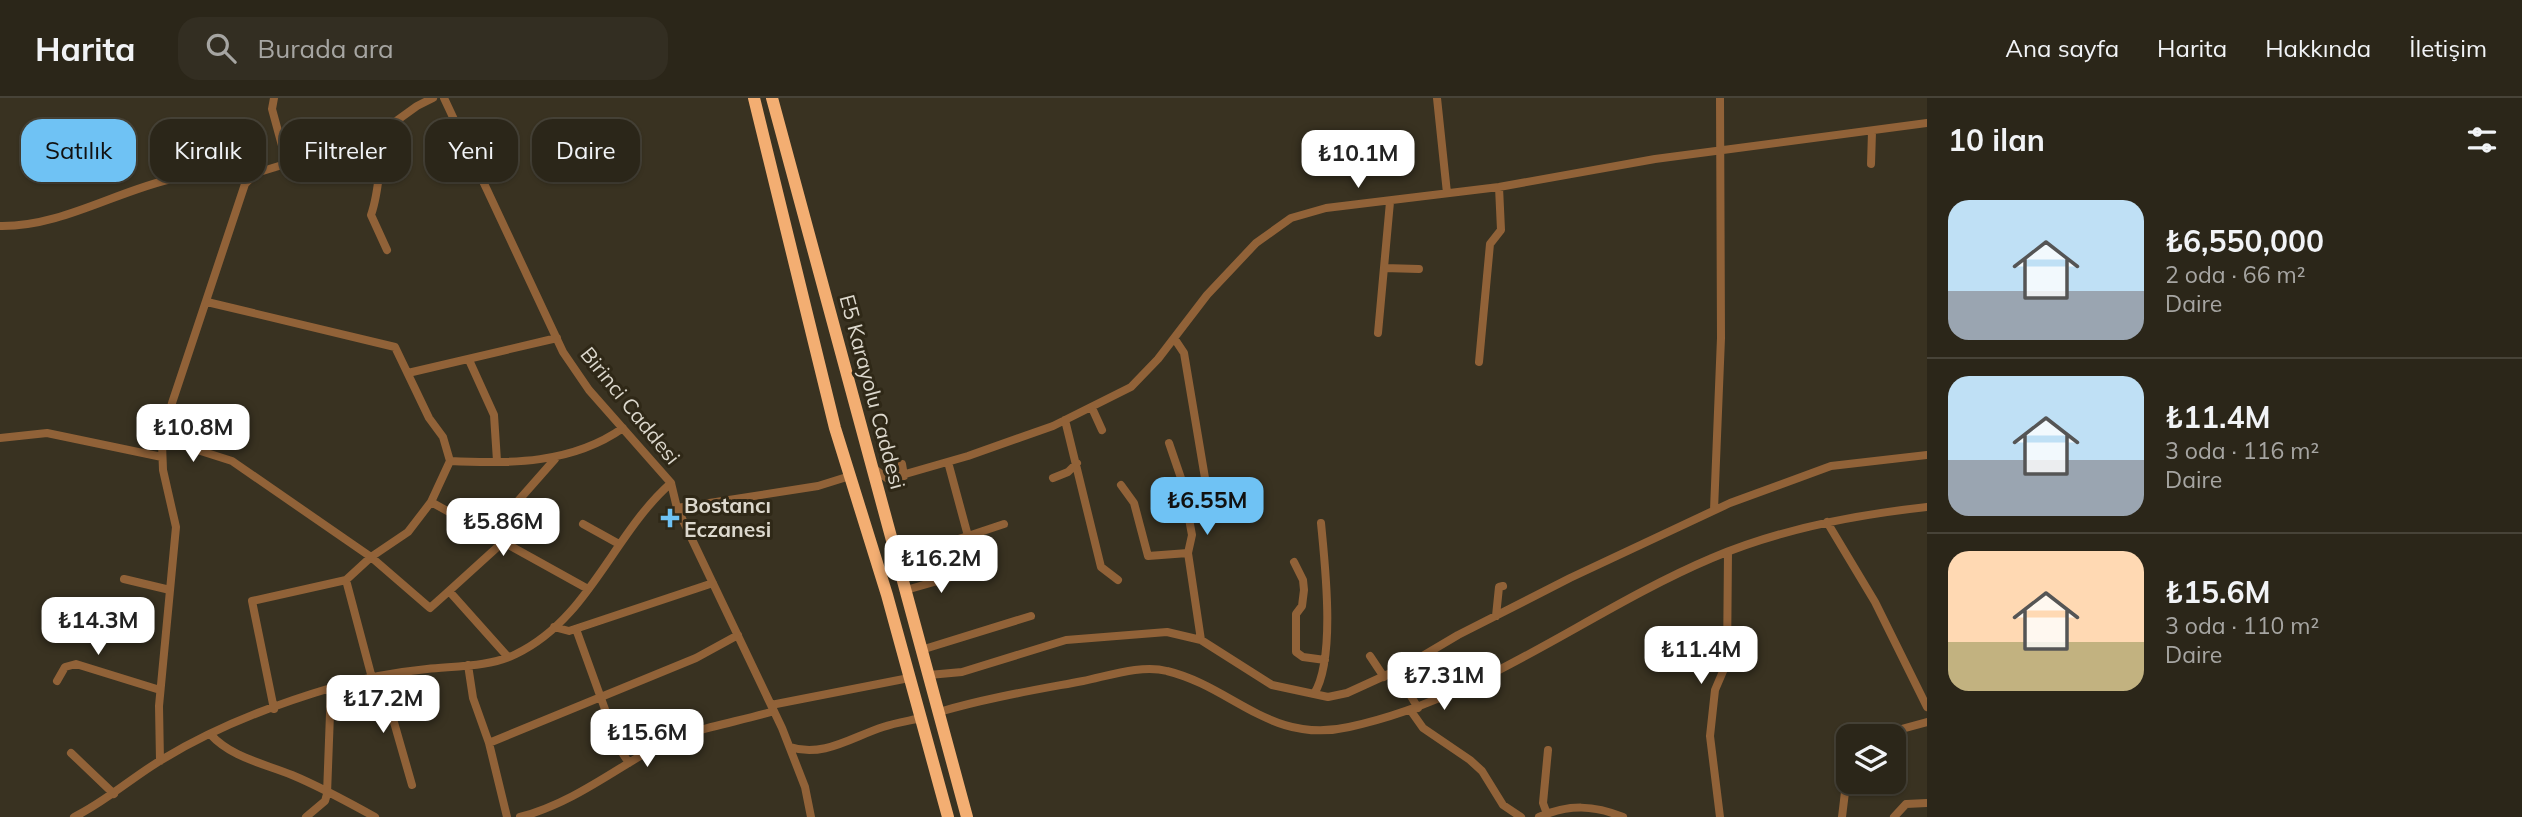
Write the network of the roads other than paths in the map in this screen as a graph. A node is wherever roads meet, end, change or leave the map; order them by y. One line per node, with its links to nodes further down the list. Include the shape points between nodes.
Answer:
1 (433, 98): 8 (street)
2 (444, 98): 26 (street, Birinci Caddesi)
3 (754, 98): 47 (highway, E5 Karayolu Caddesi)
4 (772, 98): 45 (highway, E5 Karayolu Caddesi)
5 (1437, 98): 18 (street)
6 (1720, 98): 12 (street)
7 (275, 101): 10 (street)
8 (400, 119)
9 (1927, 123): 11 (street)
10 (280, 127)
11 (1872, 132): 12 (street); 13 (street)
12 (1719, 151): 17 (street); 58 (street, via 1721,338)
13 (1871, 164)
14 (159, 182): 20 (street, via 24,226)
15 (247, 182): 24 (street)
16 (379, 182): 21 (street, via 371,215)
17 (1499, 187): 18 (street); 29 (street, via 1501,230 1490,244)
18 (1447, 194): 19 (street)
19 (1390, 202): 22 (street); 27 (street, via 1326,208 1291,218 1256,243)
20 (0, 226)
21 (387, 250)
22 (1384, 268): 23 (street); 25 (street)
23 (1419, 269)
24 (207, 302): 30 (street, via 395,347); 36 (street)
25 (1378, 333)
26 (557, 338): 28 (street); 33 (street, Birinci Caddesi, via 589,390)
27 (1174, 338): 31 (street, via 1131,387); 50 (street, via 1184,353)
28 (469, 360): 30 (street); 42 (street, via 494,415)
29 (1479, 362)
30 (408, 373): 41 (street, via 443,437)
31 (1092, 408): 32 (street); 34 (street)
32 (1065, 420): 43 (street); 44 (street)
33 (623, 428): 40 (street); 51 (street, Birinci Caddesi)
34 (1102, 429)
35 (0, 438): 39 (street, via 47,433)
36 (163, 439): 39 (street); 69 (street, via 232,461)
37 (1169, 443): 68 (street, via 1192,535)
38 (1927, 455): 58 (street, via 1831,466)
39 (162, 457): 79 (street, via 176,527)
40 (555, 459): 42 (street); 63 (street)
41 (450, 461): 42 (street); 55 (street)
42 (498, 461)
43 (948, 462): 48 (street); 64 (street)
44 (1077, 463): 49 (street); 75 (street, via 1101,567)
45 (872, 464): 47 (highway); 48 (street, via 888,479); 53 (highway, E5 Karayolu Caddesi)
46 (902, 464): 48 (street)
47 (848, 471): 54 (highway, E5 Karayolu Caddesi); 57 (street, via 818,486)
48 (904, 476)
49 (1054, 478)
50 (1205, 478)
51 (671, 483): 57 (street, Birinci Caddesi); 66 (street)
52 (1121, 485): 68 (street, via 1133,503 1148,556)
53 (878, 486): 54 (highway); 70 (highway, E5 Karayolu Caddesi)
54 (855, 493): 97 (highway, E5 Karayolu Caddesi)
55 (431, 502): 63 (street); 69 (street, via 408,532)
56 (1927, 507): 59 (street)
57 (677, 508): 76 (street, Birinci Caddesi)
58 (1714, 510): 83 (street)
59 (1827, 522): 67 (street); 103 (street, via 1875,602)
60 (1321, 523): 91 (street)
61 (583, 524): 66 (street)
62 (1004, 524): 64 (street)
63 (489, 534): 65 (street)
64 (968, 536): 70 (street)
65 (503, 542): 78 (street); 81 (street)
66 (619, 544): 78 (street)
67 (1728, 552): 106 (street); 136 (street, via 1727,662 1713,698 1710,736)
68 (1188, 554): 87 (street)
69 (370, 557): 74 (street); 81 (street, via 430,608)
70 (897, 558): 80 (highway, E5 Karayolu Caddesi)
71 (1294, 562): 91 (street, via 1304,590 1296,614 1296,652)
72 (969, 572): 80 (street)
73 (124, 579): 79 (street)
74 (346, 580): 95 (street); 105 (street, via 252,601)
75 (1118, 580)
76 (713, 583): 85 (street); 86 (street, Birinci Caddesi)
77 (1503, 586): 83 (street, via 1496,598)
78 (588, 589): 84 (street)
79 (170, 590): 100 (street)
80 (906, 590): 88 (highway, E5 Karayolu Caddesi)
81 (449, 591): 90 (street)
82 (1031, 616): 88 (street)
83 (1496, 616): 93 (street)
84 (554, 627): 85 (street); 90 (street)
85 (576, 629): 102 (street)
86 (738, 635): 102 (street, via 696,658); 104 (street, Birinci Caddesi)
87 (1201, 640): 94 (street, via 1167,632 1079,638 962,672); 101 (street, via 1272,685)
88 (921, 650): 94 (highway, E5 Karayolu Caddesi)
89 (1370, 656): 96 (street)
90 (508, 657): 92 (street)
91 (1325, 660): 101 (street)
92 (468, 665): 95 (street); 112 (street, via 473,698)
93 (1396, 671): 96 (street); 106 (street)
94 (929, 675): 107 (highway, E5 Karayolu Caddesi)
95 (377, 677): 99 (street); 118 (street)
96 (1384, 677): 101 (street, via 1347,693)
97 (909, 678): 104 (street); 108 (highway, E5 Karayolu Caddesi)
98 (57, 681): 100 (street, via 65,667 76,664)
99 (331, 687): 105 (street); 119 (street)
100 (160, 690): 116 (street)
101 (1314, 694)
102 (599, 698): 112 (street); 117 (street)
103 (1926, 702)
104 (773, 708): 113 (street, Birinci Caddesi); 117 (street, via 662,743)
105 (274, 709): 111 (street)
106 (1415, 710): 107 (street, via 1345,728 1296,728 1254,715 1201,682 1164,670 1127,672 985,698); 125 (street, via 1423,728 1482,771)
107 (939, 712): 134 (highway, E5 Karayolu Caddesi)
108 (921, 718): 113 (street, via 825,749); 133 (highway, E5 Karayolu Caddesi)
109 (1927, 722): 110 (street)
110 (1906, 728)
111 (210, 734): 116 (street); 119 (street, via 219,745 255,763)
112 (489, 743): 130 (street)
113 (789, 747): 132 (street, Birinci Caddesi, via 805,786)
114 (1548, 750): 124 (street)
115 (71, 753): 120 (street)
116 (160, 761): 120 (street)
117 (629, 763): 131 (street, via 545,811)
118 (412, 785)
119 (326, 790): 128 (street, via 325,801); 129 (street)
120 (114, 794): 123 (street)
121 (1845, 794): 137 (street)
122 (1927, 803): 138 (street, via 1906,804)
123 (88, 810): 126 (street); 127 (street)
124 (1543, 815): 135 (street, via 1576,806)
125 (1516, 816)
126 (74, 817)
127 (96, 817)
128 (306, 817)
129 (375, 817)
130 (507, 817)
131 (520, 817)
132 (811, 817)
133 (948, 817)
134 (967, 817)
135 (1623, 817)
136 (1720, 817)
137 (1842, 817)
138 (1894, 817)

